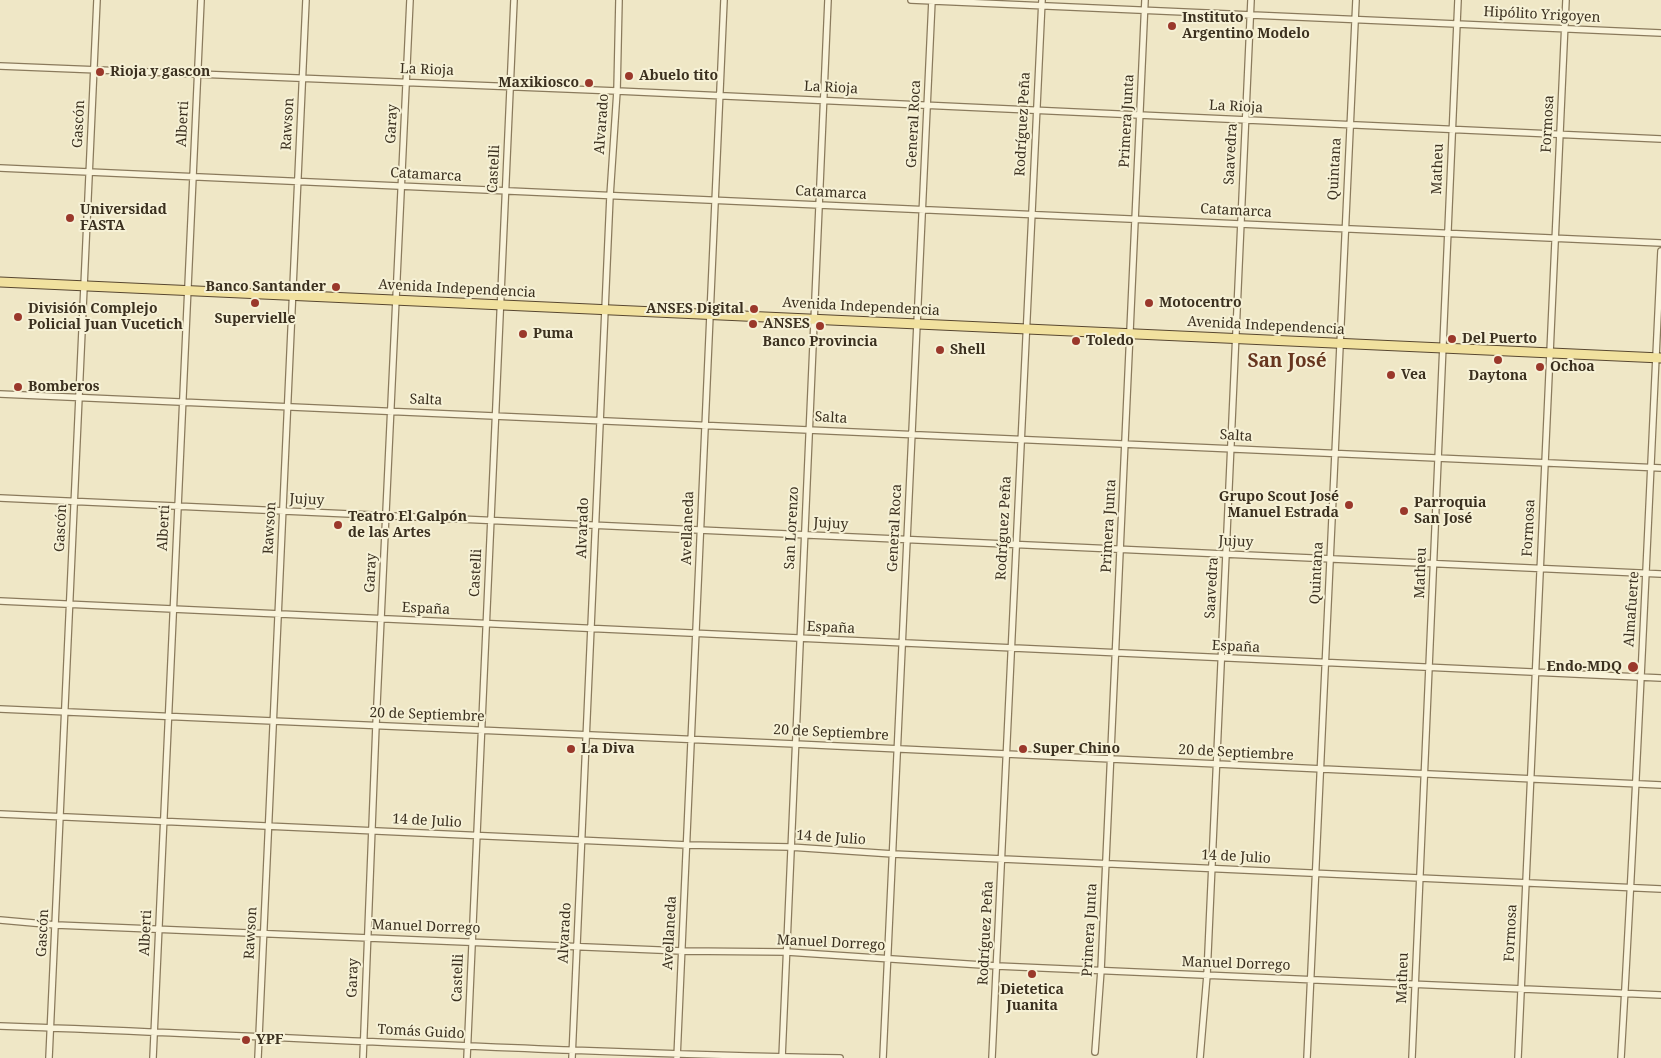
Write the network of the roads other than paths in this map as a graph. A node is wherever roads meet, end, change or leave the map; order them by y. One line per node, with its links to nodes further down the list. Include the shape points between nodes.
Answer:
1 (97, 0): 24 (street, Gascón)
2 (201, 0): 25 (street, Alberti)
3 (306, 0): 26 (street, Rawson)
4 (410, 0): 27 (street, Garay)
5 (514, 0): 28 (street, Castelli)
6 (619, 0): 29 (street, Alvarado)
7 (724, 0): 30 (street, Avellaneda)
8 (828, 0): 31 (street, San Lorenzo)
9 (911, 0): 10 (street, Hipólito Yrigoyen)
10 (932, 0): 16 (street, Hipólito Yrigoyen); 32 (street, General Roca)
11 (1145, 0): 17 (street, Primera Junta)
12 (1251, 0): 18 (street, Saavedra)
13 (1356, 0): 19 (street, Quintana)
14 (1458, 0): 20 (street, Matheu)
15 (1566, 0): 21 (street, Formosa)
16 (1042, 3): 17 (street, Hipólito Yrigoyen); 33 (street, Rodríguez Peña)
17 (1144, 10): 18 (street, Hipólito Yrigoyen); 34 (street, Primera Junta)
18 (1250, 15): 19 (street, Hipólito Yrigoyen); 35 (street, Saavedra)
19 (1355, 20): 20 (street, Hipólito Yrigoyen); 36 (street, Quintana)
20 (1457, 24): 21 (street, Hipólito Yrigoyen); 37 (street, Matheu)
21 (1564, 29): 22 (street, Hipólito Yrigoyen); 38 (street, Formosa)
22 (1661, 33)
23 (0, 66): 24 (street, La Rioja)
24 (94, 68): 25 (street, La Rioja); 41 (street, Gascón)
25 (197, 73): 26 (street, La Rioja); 42 (street, Alberti)
26 (302, 77): 27 (street, La Rioja); 43 (street, Rawson)
27 (406, 82): 28 (street, La Rioja); 44 (street, Garay)
28 (510, 86): 29 (street, La Rioja); 45 (street, Castelli)
29 (618, 91): 30 (street, La Rioja); 46 (street, Alvarado)
30 (720, 96): 31 (street, La Rioja); 47 (street, Avellaneda)
31 (824, 101): 32 (street, La Rioja); 48 (street, San Lorenzo)
32 (928, 105): 33 (street, La Rioja); 49 (street, General Roca)
33 (1036, 110): 34 (street, La Rioja); 50 (street, Rodríguez Peña)
34 (1140, 115): 35 (street, La Rioja); 51 (street, Primera Junta)
35 (1246, 120): 36 (street, La Rioja); 52 (street, Saavedra)
36 (1350, 125): 37 (street, La Rioja); 53 (street, Quintana)
37 (1452, 129): 38 (street, La Rioja); 54 (street, Matheu)
38 (1560, 134): 39 (street, La Rioja); 55 (street, Formosa)
39 (1661, 139)
40 (0, 168): 41 (street, Catamarca)
41 (89, 172): 42 (street, Catamarca); 59 (street, Gascón)
42 (193, 177): 43 (street, Catamarca); 60 (street, Alberti)
43 (298, 182): 44 (street, Catamarca); 61 (street, Rawson)
44 (402, 186): 45 (street, Catamarca); 62 (street, Garay)
45 (505, 191): 46 (street, Catamarca); 63 (street, Castelli)
46 (610, 196): 47 (street, Catamarca); 64 (street, Alvarado)
47 (715, 200): 48 (street, Catamarca); 65 (street, Avellaneda)
48 (819, 205): 49 (street, Catamarca); 66 (street, San Lorenzo)
49 (923, 210): 50 (street, Catamarca); 67 (street, General Roca)
50 (1031, 215): 51 (street, Catamarca); 68 (street, Rodríguez Peña)
51 (1135, 219): 52 (street, Catamarca); 69 (street, Primera Junta)
52 (1240, 224): 53 (street, Catamarca); 70 (street, Saavedra)
53 (1345, 229): 54 (street, Catamarca); 71 (street, Quintana)
54 (1448, 233): 55 (street, Catamarca); 72 (street, Matheu)
55 (1555, 238): 56 (street, Catamarca); 73 (street, Formosa)
56 (1661, 243)
57 (1661, 251): 74 (street, Almafuerte)
58 (0, 282): 59 (main road, Avenida Independencia)
59 (84, 286): 60 (main road, Avenida Independencia); 76 (street, Gascón)
60 (188, 290): 61 (main road, Avenida Independencia); 77 (street, Alberti)
61 (293, 295): 62 (main road, Avenida Independencia); 78 (street, Rawson)
62 (396, 300): 63 (main road, Avenida Independencia); 79 (street, Garay)
63 (500, 305): 64 (main road, Avenida Independencia); 80 (street, Castelli)
64 (605, 309): 65 (main road, Avenida Independencia); 81 (street, Alvarado)
65 (710, 313): 66 (main road, Avenida Independencia); 82 (street, Avellaneda)
66 (814, 319): 67 (main road, Avenida Independencia); 83 (street, San Lorenzo)
67 (918, 324): 68 (main road, Avenida Independencia); 84 (street, General Roca)
68 (1026, 329): 69 (main road, Avenida Independencia); 85 (street, Rodríguez Peña)
69 (1130, 333): 70 (main road, Avenida Independencia); 86 (street, Primera Junta)
70 (1235, 338): 71 (main road, Avenida Independencia); 87 (street, Saavedra)
71 (1340, 343): 72 (main road, Avenida Independencia); 88 (street, Quintana)
72 (1443, 348): 73 (main road, Avenida Independencia); 89 (street, Matheu)
73 (1550, 352): 74 (main road, Avenida Independencia); 90 (street, Formosa)
74 (1658, 358): 91 (street, Almafuerte)
75 (0, 394): 76 (street, Salta)
76 (79, 398): 77 (street, Salta); 94 (street, Gascón)
77 (183, 402): 78 (street, Salta); 95 (street, Alberti)
78 (288, 407): 79 (street, Salta); 96 (street, Rawson)
79 (391, 411): 80 (street, Salta); 97 (street, Garay)
80 (495, 416): 81 (street, Salta); 98 (street, Castelli)
81 (600, 421): 82 (street, Salta); 99 (street, Alvarado)
82 (705, 425): 83 (street, Salta); 100 (street, Avellaneda)
83 (809, 430): 84 (street, Salta); 101 (street, San Lorenzo)
84 (912, 434): 85 (street, Salta); 102 (street, General Roca)
85 (1021, 439): 86 (street, Salta); 103 (street, Rodríguez Peña)
86 (1125, 444): 87 (street, Salta); 104 (street, Primera Junta)
87 (1230, 449): 88 (street, Salta); 105 (street, Saavedra)
88 (1335, 453): 89 (street, Salta); 106 (street, Quintana)
89 (1438, 458): 90 (street, Salta); 107 (street, Matheu)
90 (1545, 463): 91 (street, Salta); 108 (street, Formosa)
91 (1652, 467): 92 (street, Salta); 109 (street, Almafuerte)
92 (1661, 468)
93 (0, 498): 94 (street, Jujuy)
94 (74, 502): 95 (street, Jujuy); 112 (street, Gascón)
95 (178, 506): 96 (street, Jujuy); 113 (street, Alberti)
96 (283, 511): 97 (street, Jujuy); 114 (street, Rawson)
97 (386, 516): 98 (street, Jujuy); 115 (street, Garay)
98 (490, 521): 99 (street, Jujuy); 116 (street, Castelli)
99 (596, 526): 100 (street, Jujuy); 117 (street, Alvarado)
100 (701, 530): 101 (street, Jujuy); 118 (street, Avellaneda)
101 (804, 535): 102 (street, Jujuy); 119 (street, San Lorenzo)
102 (907, 540): 103 (street, Jujuy); 120 (street, General Roca)
103 (1016, 545): 104 (street, Jujuy); 121 (street, Rodríguez Peña)
104 (1120, 549): 105 (street, Jujuy); 122 (street, Primera Junta)
105 (1226, 554): 106 (street, Jujuy); 123 (street, Saavedra)
106 (1330, 559): 107 (street, Jujuy); 124 (street, Quintana)
107 (1434, 564): 108 (street, Jujuy); 125 (street, Matheu)
108 (1540, 568): 109 (street, Jujuy); 126 (street, Formosa)
109 (1647, 573): 110 (street, Jujuy); 127 (street, Almafuerte)
110 (1661, 574)
111 (0, 601): 112 (street, España)
112 (70, 606): 113 (street, España); 130 (street, Gascón)
113 (173, 610): 114 (street, España); 131 (street, Alberti)
114 (278, 615): 115 (street, España); 132 (street, Rawson)
115 (382, 620): 116 (street, España); 133 (street, Garay)
116 (486, 625): 117 (street, España); 134 (street, Castelli)
117 (591, 630): 118 (street, España); 135 (street, Alvarado)
118 (696, 634): 119 (street, España); 136 (street, Avellaneda)
119 (799, 639): 120 (street, España); 137 (street, San Lorenzo)
120 (902, 644): 121 (street, España); 138 (street, General Roca)
121 (1011, 649): 122 (street, España); 139 (street, Rodríguez Peña)
122 (1116, 654): 123 (street, España); 140 (street, Primera Junta)
123 (1221, 658): 124 (street, España); 141 (street, Saavedra)
124 (1325, 663): 125 (street, España); 142 (street, Quintana)
125 (1429, 668): 126 (street, España); 143 (street, Matheu)
126 (1535, 673): 127 (street, España); 144 (street, Formosa)
127 (1640, 677): 128 (street, España); 145 (street, Almafuerte)
128 (1661, 678)
129 (0, 709): 130 (street, 20 de Septiembre)
130 (65, 712): 131 (street, 20 de Septiembre); 148 (street, Gascón)
131 (169, 716): 132 (street, 20 de Septiembre); 149 (street, Alberti)
132 (274, 721): 133 (street, 20 de Septiembre); 150 (street, Rawson)
133 (376, 725): 134 (street, 20 de Septiembre); 151 (street, Garay)
134 (481, 730): 135 (street, 20 de Septiembre); 152 (street, Castelli)
135 (586, 734): 136 (street, 20 de Septiembre); 153 (street, Alvarado)
136 (692, 739): 137 (street, 20 de Septiembre); 154 (street, Avellaneda)
137 (795, 744): 138 (street, 20 de Septiembre); 155 (street, San Lorenzo)
138 (897, 750): 139 (street, 20 de Septiembre); 156 (street, General Roca)
139 (1007, 755): 140 (street, 20 de Septiembre); 157 (street, Rodríguez Peña)
140 (1111, 760): 141 (street, 20 de Septiembre); 158 (street, Primera Junta)
141 (1216, 764): 142 (street, 20 de Septiembre); 159 (street, Saavedra)
142 (1320, 770): 143 (street, 20 de Septiembre); 160 (street, Quintana)
143 (1424, 774): 144 (street, 20 de Septiembre); 161 (street, Matheu)
144 (1531, 779): 145 (street, 20 de Septiembre); 162 (street, Formosa)
145 (1635, 784): 146 (street, 20 de Septiembre); 163 (street, Almafuerte)
146 (1661, 786)
147 (0, 814): 148 (street, 14 de Julio)
148 (60, 817): 149 (street, 14 de Julio); 166 (street, Gascón)
149 (164, 822): 150 (street, 14 de Julio); 167 (street, Alberti)
150 (269, 826): 151 (street, 14 de Julio); 168 (street, Rawson)
151 (372, 831): 152 (street, 14 de Julio); 169 (street, Garay)
152 (476, 836): 153 (street, 14 de Julio); 170 (street, Castelli)
153 (582, 840): 154 (street, 14 de Julio); 171 (street, Alvarado)
154 (687, 845): 155 (street, 14 de Julio); 172 (street, Avellaneda)
155 (790, 847): 156 (street, 14 de Julio); 173 (street, San Lorenzo)
156 (893, 854): 157 (street, 14 de Julio); 174 (street, General Roca)
157 (1002, 859): 158 (street, 14 de Julio); 175 (street, Rodríguez Peña)
158 (1106, 864): 159 (street, 14 de Julio); 176 (street, Primera Junta)
159 (1212, 868): 160 (street, 14 de Julio); 177 (street, Saavedra)
160 (1316, 873): 161 (street, 14 de Julio); 178 (street, Quintana)
161 (1420, 878): 162 (street, 14 de Julio); 179 (street, Matheu)
162 (1526, 883): 163 (street, 14 de Julio); 180 (street, Formosa)
163 (1630, 887): 164 (street, 14 de Julio); 181 (street, Almafuerte)
164 (1661, 889)
165 (0, 920): 166 (street, Manuel Dorrego)
166 (56, 925): 167 (street, Manuel Dorrego); 184 (street, Gascón)
167 (159, 929): 168 (street, Manuel Dorrego); 185 (street, Alberti)
168 (264, 934): 169 (street, Manuel Dorrego); 186 (street, Rawson)
169 (367, 938): 170 (street, Manuel Dorrego); 187 (street, Garay)
170 (472, 942): 171 (street, Manuel Dorrego); 188 (street, Castelli)
171 (577, 946): 172 (street, Manuel Dorrego); 189 (street, Alvarado)
172 (682, 951): 173 (street, Manuel Dorrego); 191 (street, Avellaneda)
173 (787, 952): 174 (street, Manuel Dorrego); 198 (street, San Lorenzo)
174 (888, 958): 175 (street, Manuel Dorrego); 200 (street, General Roca)
175 (997, 966): 176 (street, Manuel Dorrego); 201 (street, Rodríguez Peña)
176 (1101, 970): 177 (street, Manuel Dorrego); 190 (street, Primera Junta)
177 (1207, 975): 178 (street, Manuel Dorrego); 202 (street, Saavedra)
178 (1311, 980): 179 (street, Manuel Dorrego); 203 (street, Quintana)
179 (1415, 984): 180 (street, Manuel Dorrego); 204 (street, Matheu)
180 (1521, 989): 181 (street, Manuel Dorrego); 205 (street, Formosa)
181 (1625, 993): 182 (street, Manuel Dorrego); 206 (street, Almafuerte)
182 (1661, 995)
183 (0, 1026): 184 (street, Tomás Guido)
184 (51, 1028): 185 (street, Tomás Guido); 192 (street, Gascón)
185 (154, 1032): 186 (street, Tomás Guido); 193 (street, Alberti)
186 (259, 1036): 187 (street, Tomás Guido); 194 (street, Rawson)
187 (364, 1042): 188 (street, Tomás Guido); 195 (street, Garay)
188 (467, 1047): 189 (street, Tomás Guido); 196 (street, Castelli)
189 (572, 1050): 191 (street, Tomás Guido); 197 (street, Alvarado)
190 (1095, 1052)
191 (677, 1056): 198 (street, Tomás Guido)
192 (49, 1058)
193 (153, 1058)
194 (258, 1058)
195 (363, 1058)
196 (467, 1058)
197 (572, 1058)
198 (782, 1058): 199 (street, Tomás Guido)
199 (840, 1058)
200 (883, 1058)
201 (992, 1058)
202 (1200, 1058)
203 (1307, 1058)
204 (1412, 1058)
205 (1518, 1058)
206 (1621, 1058)

